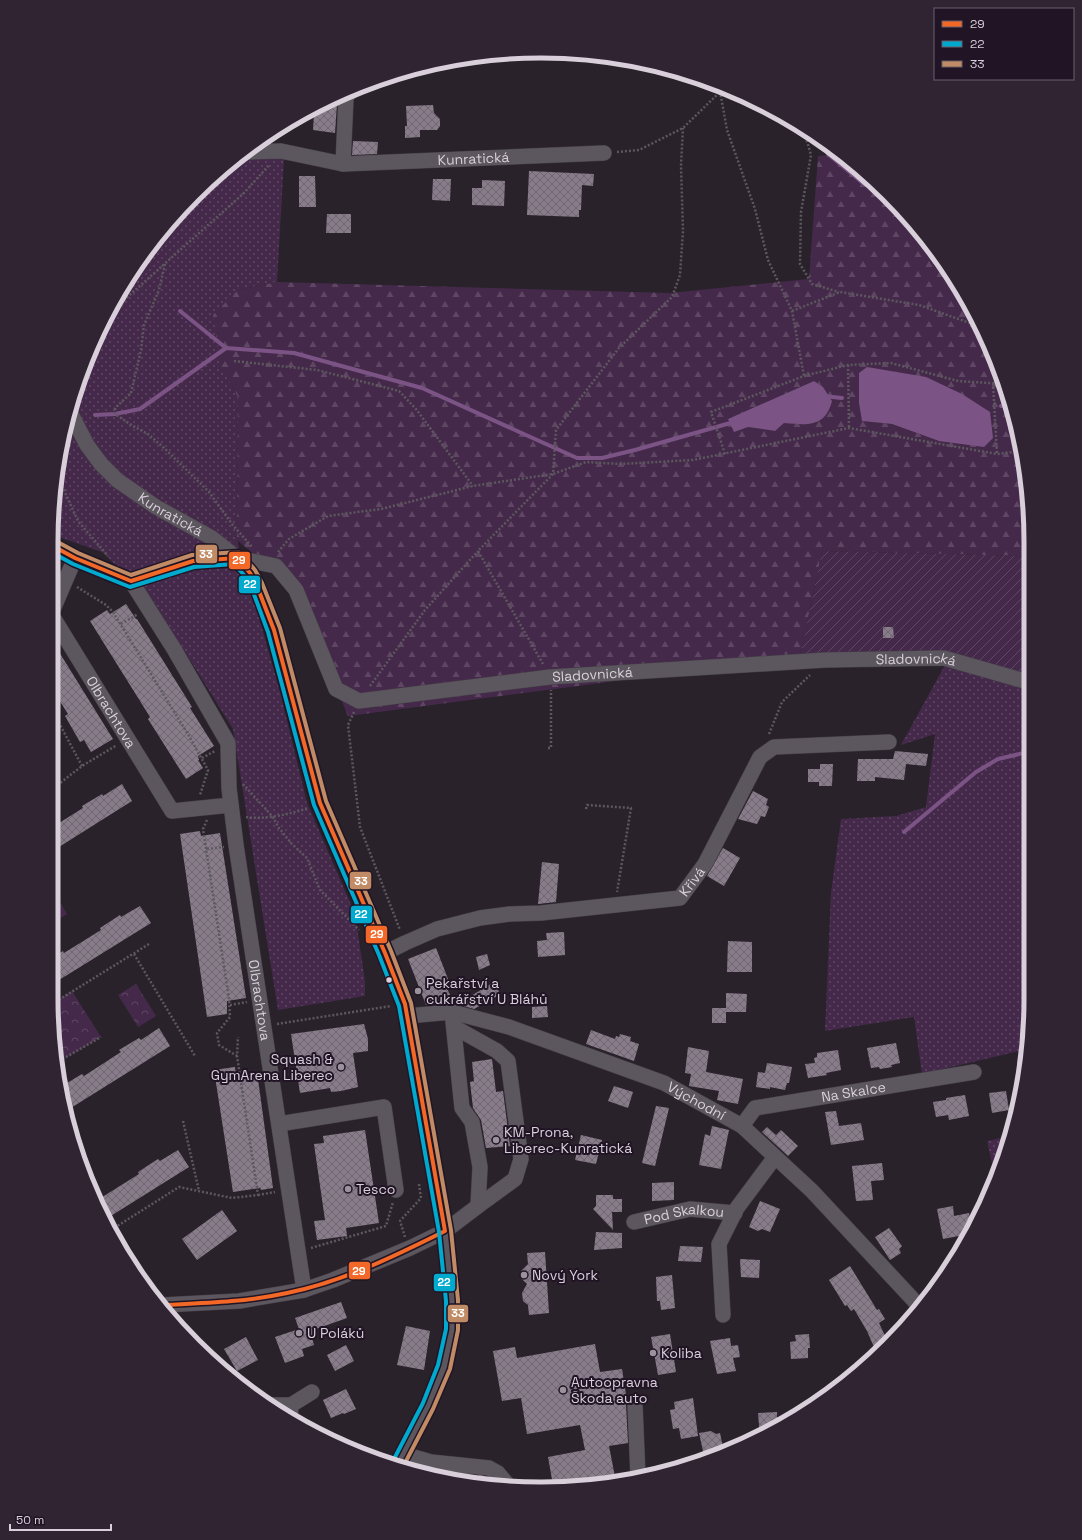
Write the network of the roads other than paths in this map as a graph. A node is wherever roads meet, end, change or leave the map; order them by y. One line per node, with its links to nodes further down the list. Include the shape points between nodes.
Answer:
1 (346, 100): 4 (street)
2 (256, 151): 4 (street, Kunratická, via 281,150)
3 (604, 153): 4 (street, Kunratická)
4 (343, 164)
5 (73, 419): 8 (street, Kunratická, via 87,446 117,480 156,507 212,538)
6 (58, 552): 7 (street)
7 (75, 558): 9 (street); 10 (street, Olbrachtova)
8 (238, 558): 9 (street, via 193,561); 12 (street, Sladovnická, via 276,566 296,590 336,689 359,701 550,677 826,660 944,658); 15 (street, Kunratická, via 257,586 274,630 320,803)
9 (131, 581): 14 (street, Olbrachtova, via 228,743)
10 (58, 597)
11 (58, 625): 14 (street, Olbrachtova, via 172,811 212,807)
12 (1024, 681)
13 (889, 742): 15 (street, Křivá, via 774,747 760,757 705,864 680,898 480,918 437,929)
14 (231, 810): 19 (street, Olbrachtova)
15 (385, 953): 16 (street, Kunratická)
16 (406, 1010): 17 (street, Východní); 26 (street, Kunratická)
17 (453, 1019): 20 (street, Východní, via 509,1027 664,1083); 23 (street, via 462,1108 472,1122 480,1167); 23 (street, via 508,1061 521,1160 515,1179)
18 (974, 1072): 20 (street, Na Skalce, via 755,1108)
19 (279, 1124): 22 (street, via 384,1107); 27 (street, Olbrachtova)
20 (742, 1126): 21 (street, Východní)
21 (775, 1157): 24 (street, Pod Skalkou); 28 (street, Východní, via 812,1191)
22 (396, 1190)
23 (478, 1206): 26 (street)
24 (735, 1214): 25 (street, Pod Skalkou, via 690,1209); 30 (street, Pod Skalkou, via 719,1244)
25 (634, 1222)
26 (445, 1231): 27 (street, via 372,1265); 34 (street, Kunratická, via 452,1301 452,1330 444,1366 428,1406)
27 (304, 1290): 29 (street, via 238,1301)
28 (916, 1303)
29 (168, 1305)
30 (723, 1314)
31 (312, 1392): 33 (street)
32 (635, 1405): 35 (street)
33 (290, 1412)
34 (400, 1459): 36 (street, via 489,1468)
35 (638, 1472)
36 (504, 1481)

